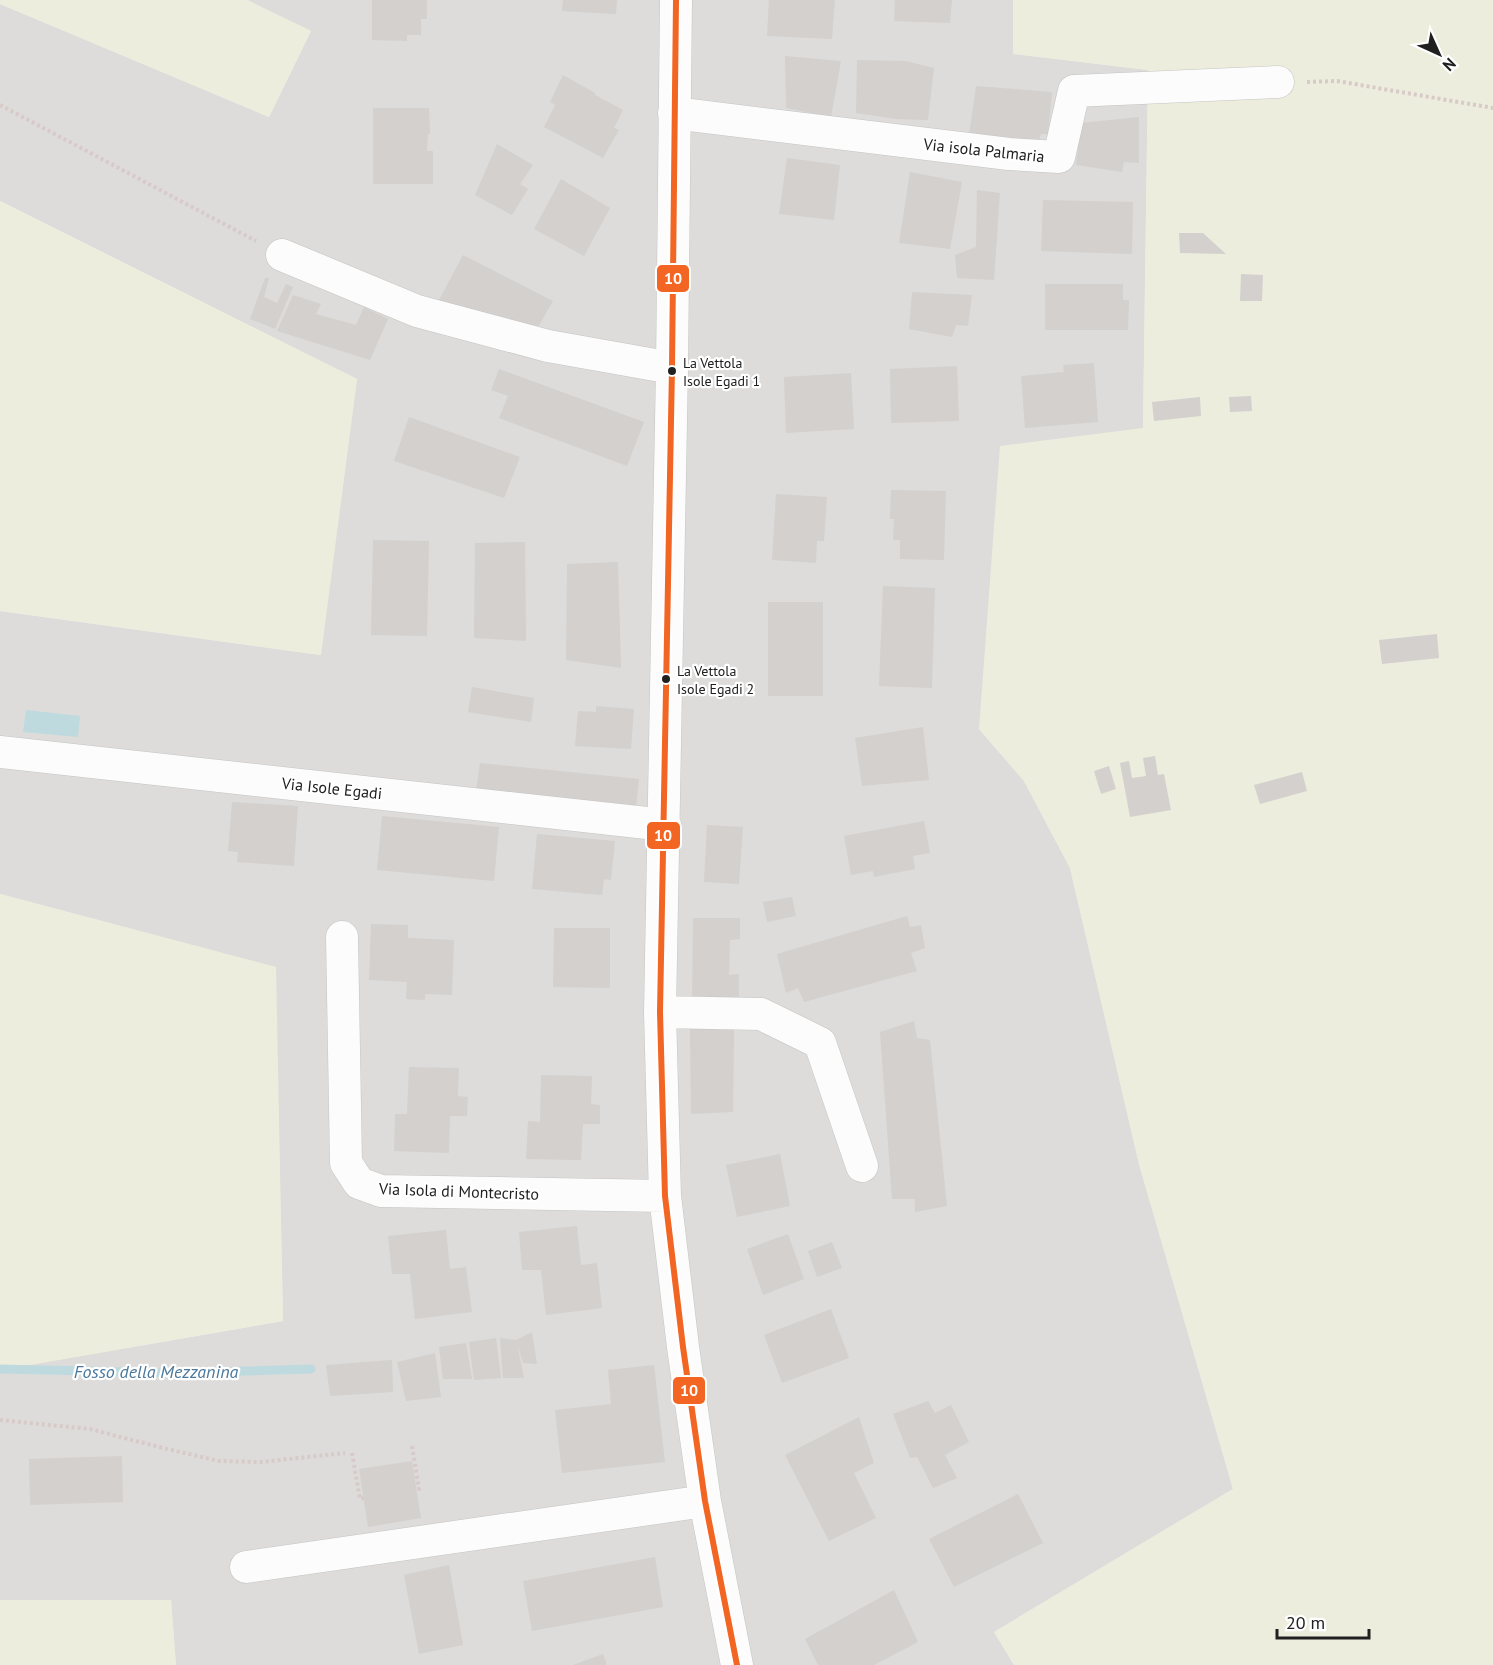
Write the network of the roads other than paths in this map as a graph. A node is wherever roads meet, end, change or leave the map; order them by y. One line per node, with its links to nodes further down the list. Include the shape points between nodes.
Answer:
1 (676, 0): 3 (street)
2 (1278, 82): 3 (street, Via isola Palmaria, via 1074,92 1059,157)
3 (674, 113): 5 (street)
4 (282, 255): 5 (street, via 417,311 548,346)
5 (672, 368): 7 (street)
6 (0, 752): 7 (street, Via Isole Egadi)
7 (665, 825): 9 (street)
8 (342, 937): 11 (street, Via Isola di Montecristo, via 346,1163 359,1183 381,1191)
9 (660, 1012): 10 (street, via 761,1014 820,1043); 11 (street)
10 (862, 1166)
11 (665, 1196): 12 (street)
12 (705, 1501): 13 (street); 14 (street)
13 (246, 1567)
14 (737, 1665)

